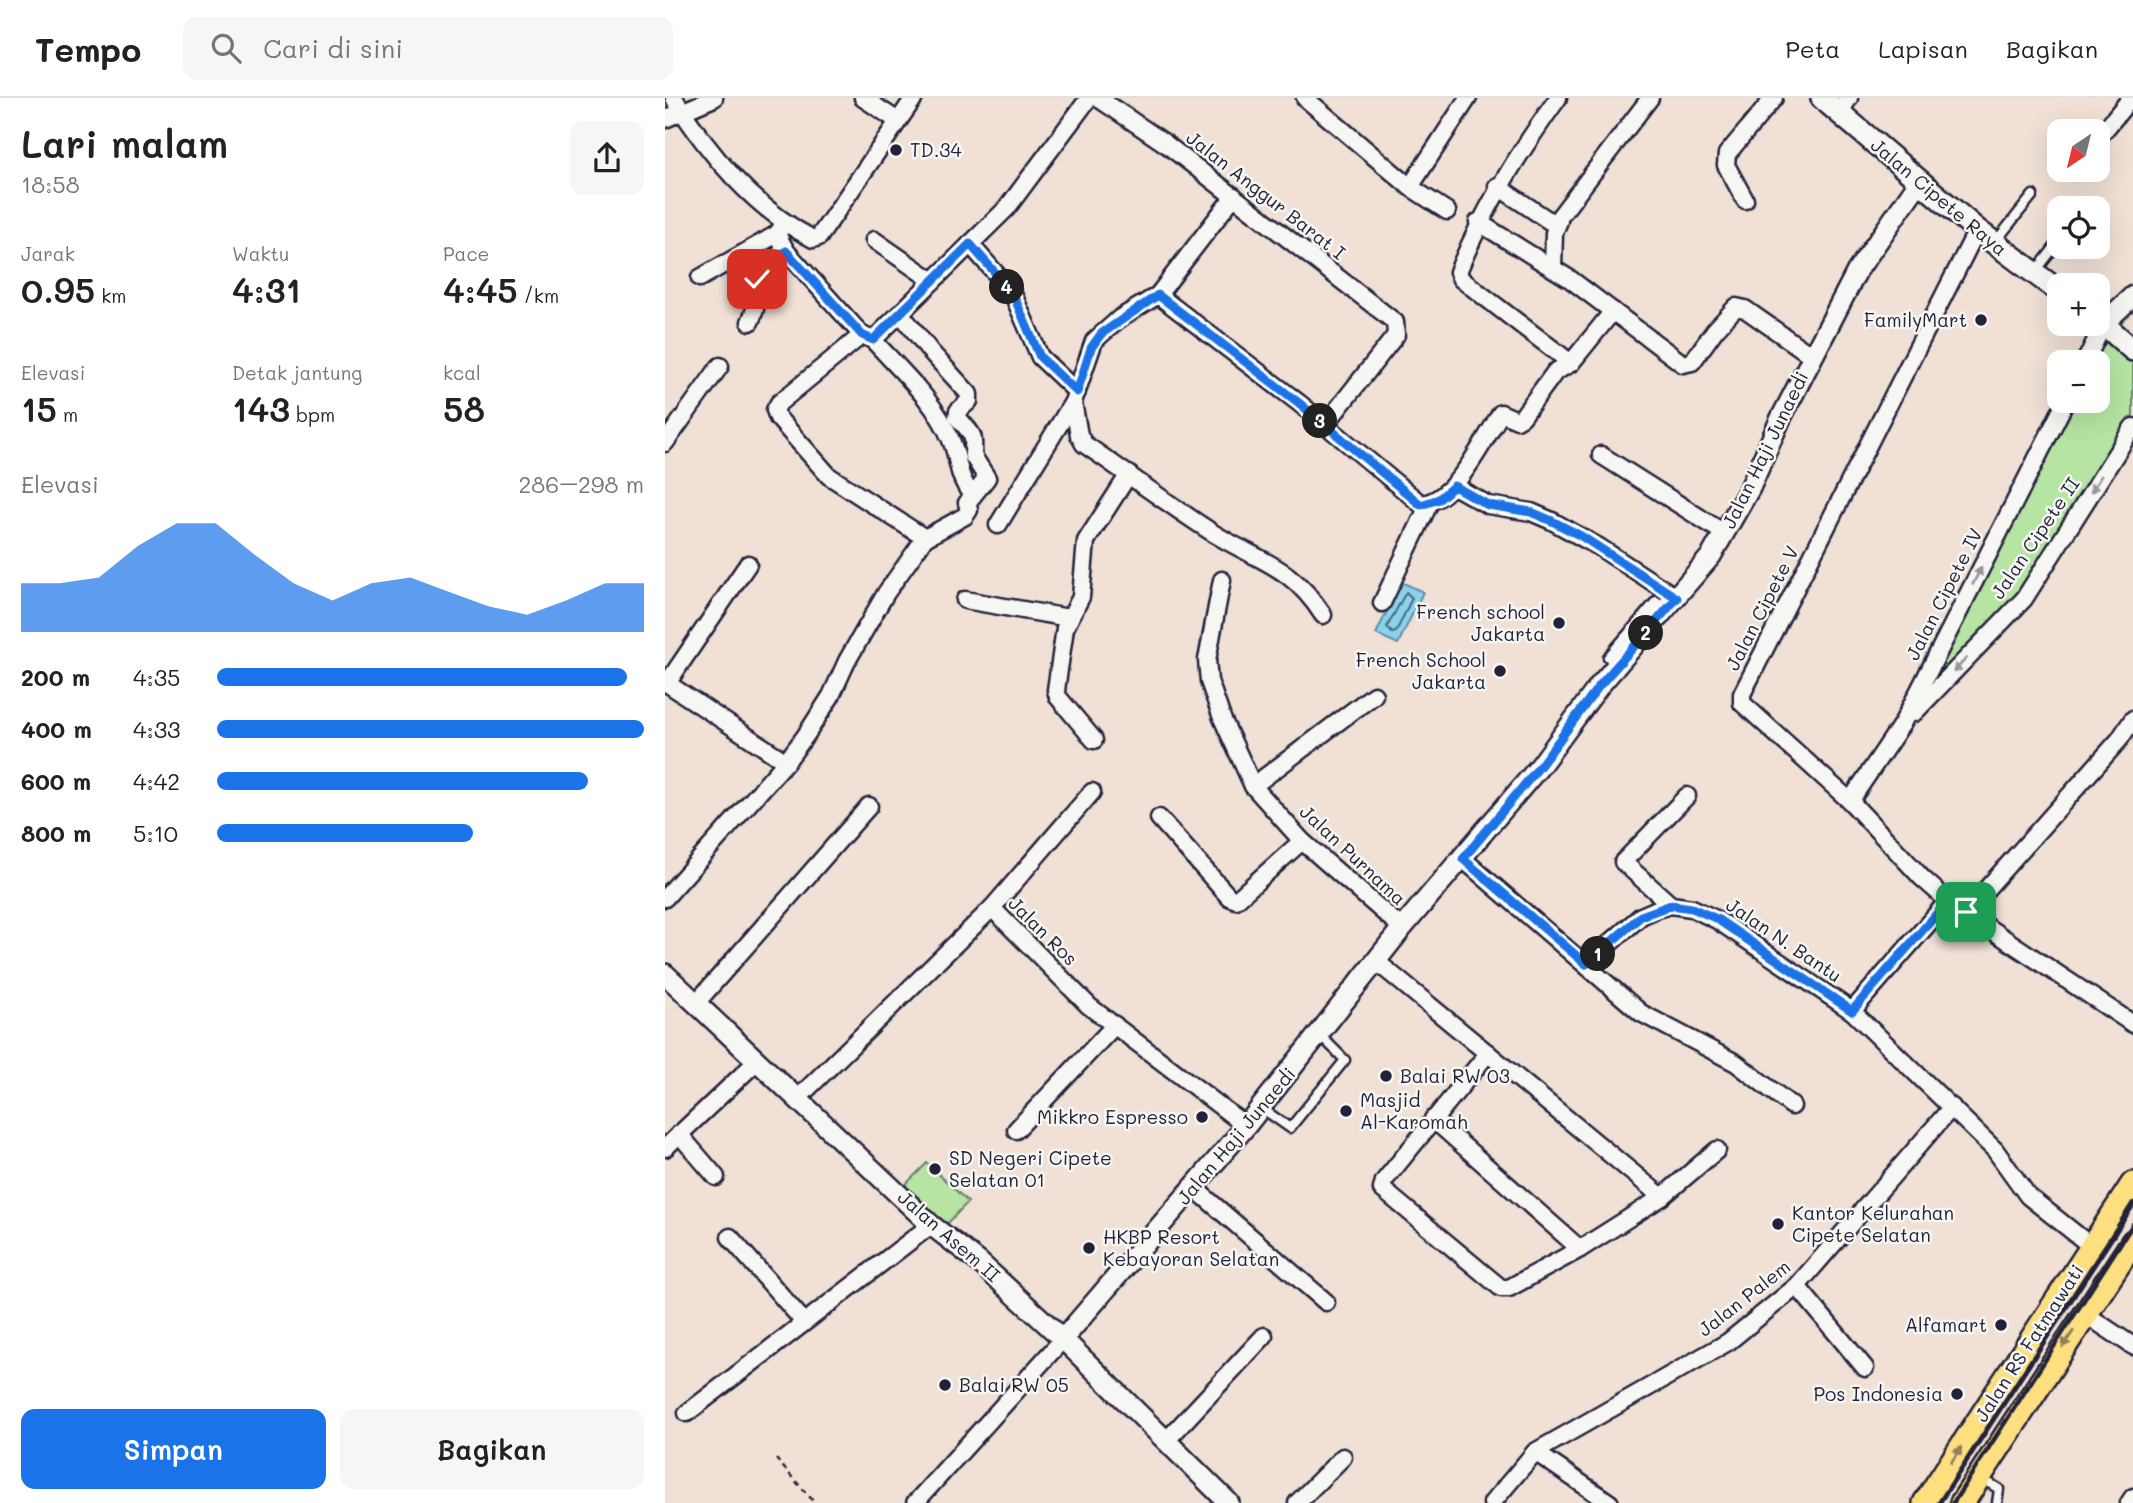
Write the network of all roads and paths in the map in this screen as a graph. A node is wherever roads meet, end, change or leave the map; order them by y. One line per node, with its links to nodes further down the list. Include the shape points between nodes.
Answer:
1 (714, 98): 14 (street)
2 (863, 98): 18 (street)
3 (914, 98): 18 (street)
4 (1089, 98): 33 (street, via 1007,208)
5 (1098, 98): 24 (street, Jalan Anggur Barat I)
6 (1305, 98): 16 (street)
7 (1333, 98): 16 (street)
8 (1468, 98): 22 (street)
9 (1558, 98): 21 (street)
10 (1650, 98): 27 (street)
11 (1774, 98): 25 (street, via 1727,154 1726,164)
12 (1822, 98): 15 (main road, Jalan Cipete Raya)
13 (2131, 98): 19 (street)
14 (678, 105): 17 (street); 29 (street)
15 (1844, 105): 20 (main road, Jalan Cipete Raya)
16 (1324, 113): 22 (street)
17 (665, 119)
18 (898, 121): 29 (street, via 819,237)
19 (2111, 122)
20 (1919, 182): 30 (main road, Jalan Cipete Raya); 50 (street, Jalan Haji Junaedi, via 1857,271)
21 (1497, 186): 27 (street, via 1547,221 1554,224); 28 (street)
22 (1410, 187): 26 (street)
23 (2033, 195): 32 (lane)
24 (1234, 196): 41 (street); 55 (street, Jalan Anggur Barat I, via 1395,322 1396,335)
25 (1745, 200)
26 (1447, 211)
27 (1559, 220): 36 (street)
28 (1478, 222): 36 (street); 51 (street, via 1458,275)
29 (780, 229): 34 (street); 38 (street)
30 (1977, 230): 32 (main road, Jalan Cipete Raya); 82 (street, Jalan Cipete V, via 1742,694 1747,709)
31 (874, 240): 39 (street)
32 (1994, 243): 37 (main road, Jalan Cipete Raya)
33 (970, 244): 39 (street); 53 (street, via 1012,292 1040,357)
34 (786, 251): 46 (street, via 761,268 758,305); 48 (street)
35 (2047, 257): 37 (lane)
36 (1553, 268): 43 (street)
37 (2034, 274): 40 (main road, Jalan Cipete Raya)
38 (701, 278)
39 (933, 281): 44 (street)
40 (2047, 283)
41 (1158, 295): 53 (street, via 1101,334 1091,348); 55 (street)
42 (2133, 296): 45 (street)
43 (1613, 311): 50 (street, via 1683,365 1692,362 1736,307); 51 (street)
44 (901, 314): 48 (street); 61 (street, via 969,394 957,417 974,439 973,456 988,476)
45 (2110, 314)
46 (750, 323)
47 (2110, 329): 49 (main road)
48 (868, 338): 61 (street, via 930,405 951,439 956,468); 65 (street, via 775,410 829,477)
49 (2133, 350)
50 (1812, 356): 64 (street, Jalan Haji Junaedi)
51 (1571, 363): 60 (street, via 1555,372 1520,420 1501,412)
52 (720, 366): 57 (street)
53 (1075, 397): 59 (street, via 1084,444); 63 (street)
54 (2060, 413): 76 (street, Jalan Cipete IV, one-way to 54)
55 (1325, 425): 62 (street)
56 (2133, 427): 76 (street, Jalan Cipete II, one-way to 76, via 2024,599)
57 (665, 443)
58 (1601, 455): 64 (street)
59 (1129, 474): 71 (street, via 1215,534 1286,572); 72 (street, via 1086,541 1081,597)
60 (1454, 486): 62 (street); 70 (street, via 1488,505 1531,512 1590,541)
61 (972, 496): 65 (street, via 965,516)
62 (1425, 504): 69 (street)
63 (998, 525)
64 (1724, 533): 70 (street, Jalan Haji Junaedi)
65 (925, 538): 78 (street, via 886,593 831,696)
66 (748, 564): 73 (street)
67 (1222, 580): 79 (street, Jalan Purnama, via 1207,660 1209,681)
68 (965, 600): 72 (street)
69 (1382, 603)
70 (1673, 603): 86 (street, Jalan Haji Junaedi, via 1617,665)
71 (1323, 615)
72 (1069, 618): 77 (street, via 1056,690)
73 (666, 682): 78 (street)
74 (1374, 695): 79 (street)
75 (2133, 719): 91 (street)
76 (1902, 724): 82 (street, Jalan Cipete IV)
77 (1094, 740)
78 (786, 762): 87 (street)
79 (1253, 786): 85 (street, Jalan Purnama)
80 (1092, 792): 90 (street)
81 (1687, 796): 89 (street, via 1623,862)
82 (1850, 801): 88 (street, Jalan Cipete V)
83 (869, 806): 96 (street)
84 (1159, 818): 85 (street, via 1236,900)
85 (1302, 841): 92 (street, Jalan Purnama)
86 (1463, 859): 92 (street, Jalan Haji Junaedi); 94 (street)
87 (665, 898)
88 (1948, 901): 91 (street, Jalan Cipete V); 97 (street)
89 (1671, 905): 94 (street, via 1641,916); 97 (street, Jalan N. Bantu, via 1717,919)
90 (992, 908): 99 (street, Jalan Ros, via 1089,1006); 103 (street, Jalan Ros)
91 (1966, 912): 98 (street, Jalan Cipete V)
92 (1402, 928): 93 (street, Jalan Haji Junaedi)
93 (1377, 962): 100 (street, Jalan Haji Junaedi); 101 (street)
94 (1586, 964): 104 (street, via 1641,1013 1736,1063)
95 (665, 974): 96 (street, Jalan Asem II)
96 (697, 1002): 102 (street, Jalan Asem II)
97 (1852, 1011): 106 (street, Jalan N. Bantu)
98 (2133, 1024)
99 (1115, 1025): 108 (street, Jalan Ros); 109 (street)
100 (1320, 1035): 105 (street, Jalan Haji Junaedi); 105 (lane, via 1346,1060 1290,1128)
101 (1488, 1053): 107 (street); 116 (street)
102 (757, 1061): 103 (street, Jalan Asem II); 110 (street)
103 (797, 1099): 117 (street, Jalan Asem II)
104 (1793, 1106)
105 (1260, 1107): 108 (street, Jalan Haji Junaedi)
106 (1952, 1107): 120 (street, Jalan N. Bantu, via 2002,1158 2028,1196); 122 (street, Jalan Palem)
107 (1433, 1119): 121 (street); 121 (street, via 1384,1181 1383,1191 1501,1288 1509,1288)
108 (1246, 1126): 115 (street, Jalan Haji Junaedi)
109 (1016, 1130)
110 (679, 1134): 111 (street); 113 (street)
111 (665, 1148)
112 (1717, 1150): 116 (street)
113 (716, 1177)
114 (2133, 1184): 120 (main road, Jalan RS Fatmawati)
115 (1193, 1187): 123 (street); 127 (street, Jalan Haji Junaedi)
116 (1662, 1197): 121 (street)
117 (931, 1225): 125 (street); 127 (street, Jalan Asem II)
118 (730, 1237): 125 (street)
119 (2133, 1242): 124 (main road, Jalan RS Fatmawati)
120 (2091, 1246): 130 (main road, Jalan RS Fatmawati)
121 (1580, 1248)
122 (1797, 1286): 129 (street); 135 (street, Jalan Palem, via 1728,1342)
123 (1326, 1302)
124 (2085, 1314): 128 (street); 133 (main road, Jalan RS Fatmawati, one-way to 133)
125 (804, 1322): 131 (street)
126 (1264, 1336): 134 (street)
127 (1063, 1339): 134 (street, Jalan Asem II); 141 (street)
128 (2133, 1346)
129 (1865, 1368)
130 (1987, 1408): 132 (main road, Jalan RS Fatmawati); 133 (main road)
131 (687, 1413)
132 (1973, 1429): 133 (main road); 146 (main road, Jalan RS Fatmawati, one-way to 132)
133 (2005, 1435): 138 (main road, Jalan RS Fatmawati)
134 (1166, 1441): 142 (street, Jalan Asem II)
135 (1535, 1452): 144 (street, Jalan Palem); 145 (street)
136 (1343, 1457): 143 (street)
137 (776, 1459): 140 (path)
138 (1979, 1477): 147 (main road, Jalan RS Fatmawati); 148 (lane, via 1999,1489)
139 (2133, 1497): 149 (street)
140 (815, 1503)
141 (915, 1503)
142 (1229, 1503)
143 (1297, 1503)
144 (1492, 1503)
145 (1610, 1503)
146 (1925, 1503)
147 (1962, 1503)
148 (1997, 1503)
149 (2129, 1503)

